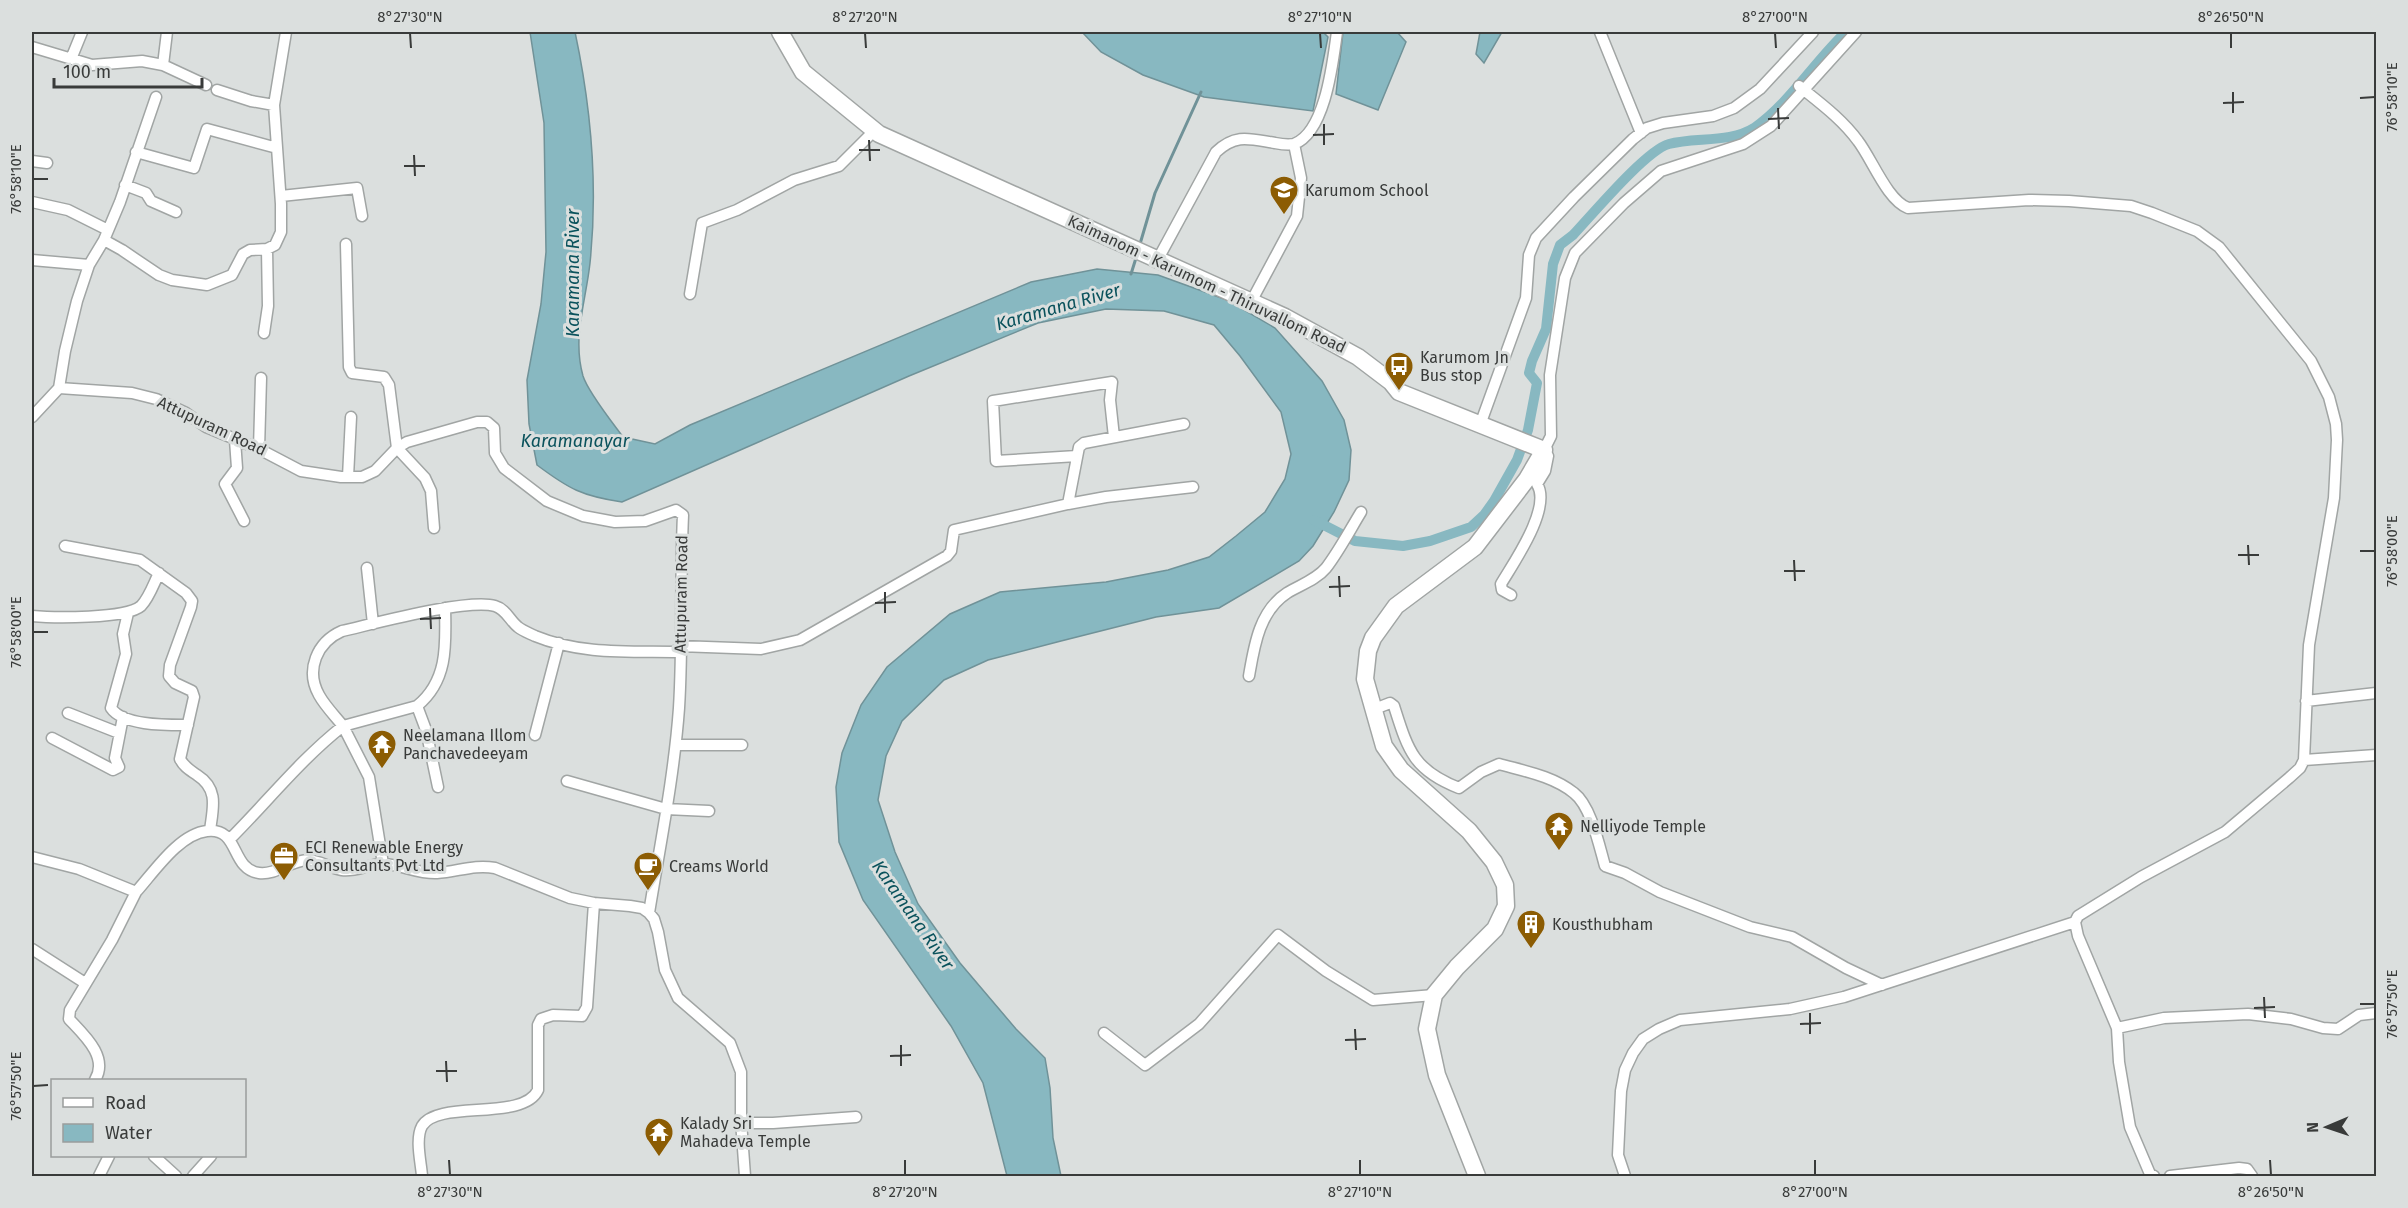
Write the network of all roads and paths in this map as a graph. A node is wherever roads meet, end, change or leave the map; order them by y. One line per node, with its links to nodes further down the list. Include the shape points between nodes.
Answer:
1 (82, 32): 10 (street)
2 (167, 32): 11 (street)
3 (286, 32): 16 (street)
4 (780, 32): 17 (main road, Kaimanom - Karumom - Thiruvallom Road, via 803,72)
5 (1337, 32): 19 (street, via 1327,93 1317,119)
6 (1600, 32): 18 (street)
7 (1813, 32): 18 (street, via 1760,89 1734,108 1713,116 1664,123)
8 (1856, 32): 13 (street)
9 (32, 47): 10 (street)
10 (71, 59): 11 (street, via 92,65 142,61)
11 (163, 65): 12 (street)
12 (207, 85)
13 (1802, 88): 48 (street, via 1771,126 1743,144 1661,171 1575,253 1565,278 1550,375 1551,436); 68 (street, via 1858,141 1896,200 1908,208 2029,200 2131,206 2197,231 2234,264 2311,361 2329,397 2336,424 2334,498 2309,645)
14 (217, 90): 16 (street)
15 (156, 97): 21 (street)
16 (274, 105): 20 (street)
17 (875, 130): 32 (main road, Kaimanom - Karumom - Thiruvallom Road); 35 (street, via 839,166 794,180 737,210 702,223)
18 (1641, 133): 43 (street, via 1536,238 1529,255 1526,298)
19 (1294, 144): 32 (street, via 1227,141 1216,152); 36 (street, via 1301,178 1297,216)
20 (277, 148): 21 (street, via 207,129 194,168); 25 (street)
21 (136, 152): 24 (street)
22 (32, 161): 23 (street)
23 (47, 163)
24 (125, 185): 27 (street); 29 (street)
25 (281, 196): 28 (street, via 357,188); 31 (street, via 281,232 275,245)
26 (32, 202): 29 (street, via 68,210)
27 (176, 212)
28 (362, 216)
29 (106, 235): 31 (street, via 159,275 207,285 232,275 243,254); 34 (street)
30 (346, 244): 46 (street, via 349,367 352,373 384,377 389,385)
31 (267, 249): 37 (street, via 268,306)
32 (1158, 259): 36 (main road, Kaimanom - Karumom - Thiruvallom Road)
33 (32, 260): 34 (street)
34 (89, 265): 39 (street)
35 (690, 294)
36 (1251, 302): 43 (main road, Kaimanom - Karumom - Thiruvallom Road, via 1358,357 1399,392)
37 (264, 333)
38 (261, 378): 47 (street)
39 (59, 388): 40 (street); 45 (street, Attupuram Road, via 132,393 156,399)
40 (32, 417)
41 (351, 417): 50 (street)
42 (1184, 424): 44 (street)
43 (1480, 425): 48 (main road, Kaimanom - Karumom - Thiruvallom Road)
44 (1114, 437): 49 (street, via 1084,443); 49 (street, via 1110,400 1113,377 993,401 996,461)
45 (235, 440): 47 (street, Attupuram Road); 54 (street, via 237,468 225,484)
46 (397, 448): 50 (street, Attupuram Road, via 375,471 362,477); 55 (street, via 425,478); 65 (street, Attupuram Road, via 487,422 494,428 495,453 504,468 547,501 583,516 615,522 645,521 676,510 683,515)
47 (259, 449): 50 (street, Attupuram Road, via 301,471)
48 (1544, 450): 59 (street, via 1548,456 1537,484 1538,513 1532,532 1502,584 1502,590); 70 (main road, via 1475,547 1396,606 1373,638 1365,679)
49 (1077, 456): 52 (street)
50 (348, 477)
51 (1193, 487): 52 (street)
52 (1068, 504): 65 (street, via 954,530 947,556 800,640 761,649)
53 (1361, 512): 66 (street, via 1316,577 1284,594 1267,614 1255,643)
54 (244, 521)
55 (434, 528)
56 (65, 546): 58 (street, via 131,556)
57 (367, 568): 63 (street)
58 (159, 573): 61 (street, via 144,603); 73 (street, via 192,601 169,676 192,691 194,706)
59 (1511, 595)
60 (445, 609): 63 (street); 64 (street, via 495,606 520,630); 69 (street, via 442,670 435,688)
61 (128, 613): 62 (street, via 71,618); 72 (street, via 123,634 126,654 111,708)
62 (32, 616)
63 (373, 624): 74 (street, via 329,636 315,661 318,694)
64 (559, 644): 65 (street, via 606,651); 76 (street)
65 (680, 649): 78 (street, Attupuram Road)
66 (1249, 676)
67 (2376, 693): 68 (street)
68 (2306, 701): 81 (street)
69 (417, 706): 74 (street); 83 (street)
70 (1372, 710): 96 (street, via 1390,703 1394,706 1418,764 1439,780 1459,788 1499,764 1543,776 1575,793 1589,815 1605,866 1720,916 1791,938); 97 (main road, via 1384,746 1401,770 1469,831 1494,862 1505,885 1506,906 1495,929)
71 (68, 713): 75 (street)
72 (123, 717): 73 (street, via 157,726); 75 (street)
73 (188, 725): 86 (street, via 180,759 211,788)
74 (343, 726): 87 (street, via 296,766); 89 (street, via 369,777)
75 (119, 733): 77 (street, via 115,758 119,767 113,770)
76 (535, 735)
77 (51, 738)
78 (676, 745): 79 (street); 84 (street, Attupuram Road)
79 (742, 745)
80 (2376, 755): 81 (street)
81 (2304, 760): 93 (street, via 2300,768 2225,832 2141,877 2078,916)
82 (567, 781): 84 (street)
83 (438, 787)
84 (666, 809): 85 (street); 92 (street, Attupuram Road)
85 (709, 811)
86 (210, 830): 87 (street); 90 (street, via 181,842)
87 (230, 839): 89 (street, via 241,863 251,872 272,872 304,860 342,870)
88 (32, 857): 90 (street, via 79,869)
89 (383, 864): 91 (street, via 436,873 483,865 570,898)
90 (136, 892): 95 (street)
91 (594, 903): 92 (street, via 642,908); 110 (street, via 587,1007 582,1016 553,1016 538,1025 535,1097 510,1107 429,1119 422,1125 419,1137)
92 (649, 913): 103 (street, via 658,932 665,970 678,998 730,1043 741,1072)
93 (2075, 922): 96 (street); 99 (street)
94 (32, 949): 95 (street)
95 (85, 983): 101 (street, via 69,1019 94,1049 99,1063)
96 (1882, 985): 113 (street, via 1790,1009 1680,1020 1643,1039 1629,1062 1621,1091 1618,1155)
97 (1434, 995): 100 (street, via 1373,1000 1278,935 1199,1024 1145,1065); 112 (main road, via 1427,1029 1437,1075)
98 (2376, 1013): 99 (street, via 2359,1015 2338,1029 2248,1014 2164,1018)
99 (2117, 1028): 114 (street, via 2130,1127)
100 (1104, 1033)
101 (96, 1079)
102 (856, 1116): 103 (street)
103 (741, 1124): 111 (street)
104 (108, 1157): 107 (street)
105 (156, 1157): 108 (street)
106 (209, 1157): 109 (street)
107 (99, 1176)
108 (176, 1176)
109 (193, 1176)
110 (422, 1176)
111 (745, 1176)
112 (1477, 1176)
113 (1625, 1176)
114 (2154, 1176)
115 (2169, 1176): 116 (street, via 2239,1168 2247,1169)
116 (2252, 1176)

